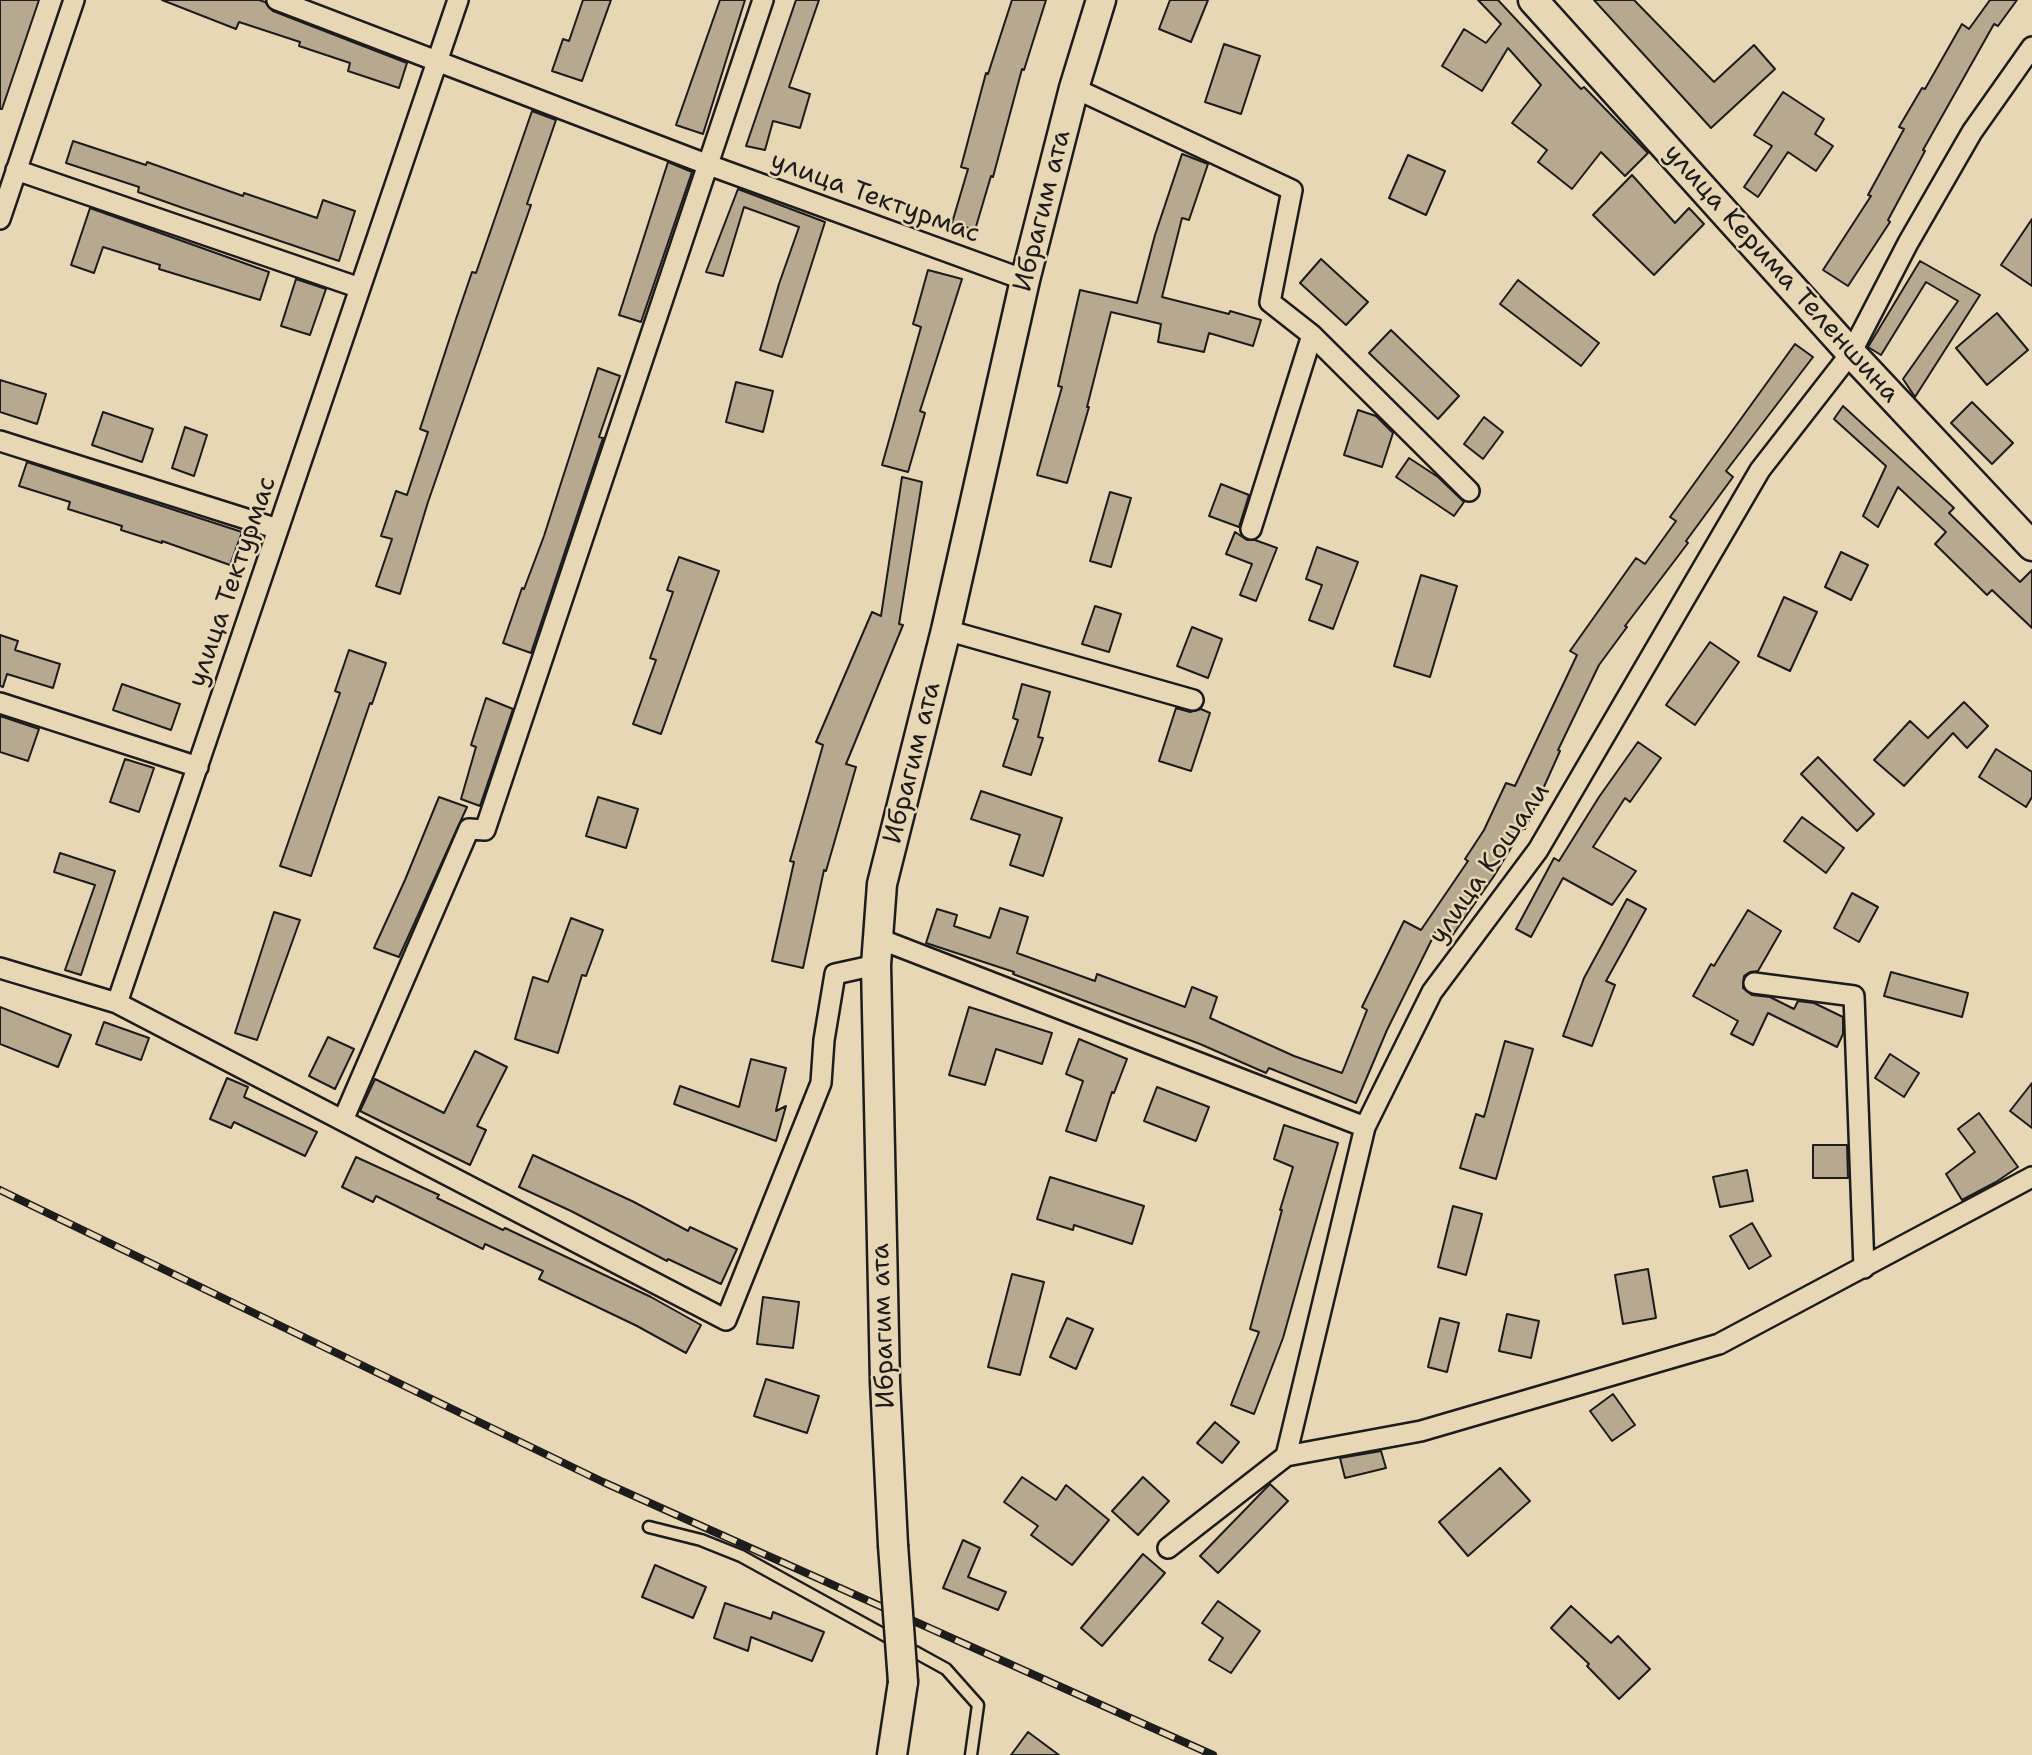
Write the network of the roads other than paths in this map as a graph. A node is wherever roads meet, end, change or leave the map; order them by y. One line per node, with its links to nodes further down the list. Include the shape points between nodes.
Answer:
1 (74, 0): 11 (street)
2 (277, 0): 8 (street, улица Тектурмас)
3 (458, 0): 8 (street, улица Тектурмас)
4 (763, 0): 10 (street)
5 (1101, 0): 9 (street, Ибрагим ата)
6 (1533, 0): 16 (street, улица Керима Теленшина)
7 (2032, 47): 16 (street, улица Кошали, via 1972,132)
8 (437, 61): 10 (street, улица Тектурмас); 14 (street, улица Тектурмас)
9 (1074, 88): 13 (street, Ибрагим ата); 15 (street, via 1292,190 1270,302)
10 (706, 164): 13 (street, улица Тектурмас); 30 (street, via 485,830 468,829)
11 (16, 170): 12 (street); 14 (street)
12 (0, 219)
13 (1025, 280): 22 (street, Ибрагим ата)
14 (360, 288): 19 (street, улица Тектурмас)
15 (1312, 335): 18 (street); 20 (street)
16 (1851, 353): 21 (street, улица Керима Теленшина); 31 (street, улица Кошали, via 1760,470 1538,849 1432,992)
17 (0, 441): 19 (street)
18 (1469, 491)
19 (278, 529): 25 (street, улица Тектурмас)
20 (1251, 529)
21 (2032, 546)
22 (946, 630): 23 (street); 26 (street, Ибрагим ата, via 882,884)
23 (1192, 700)
24 (0, 703): 25 (street)
25 (198, 767): 29 (street, улица Тектурмас)
26 (876, 952): 30 (street, via 835,974 821,1083 726,1320); 31 (street); 37 (street, Ибрагим ата, bridge, via 885,1382 903,1682)
27 (0, 968): 29 (street)
28 (1754, 983): 33 (street, via 1854,996)
29 (117, 1003): 30 (street)
30 (343, 1120)
31 (1365, 1127): 34 (street, улица Кошали)
32 (2032, 1177): 33 (street)
33 (1864, 1268): 34 (street, via 1719,1344 1421,1431)
34 (1286, 1456): 36 (street)
35 (649, 1527): 38 (lane, via 741,1556 946,1669 978,1705)
36 (1168, 1548)
37 (892, 1755)
38 (971, 1755)

